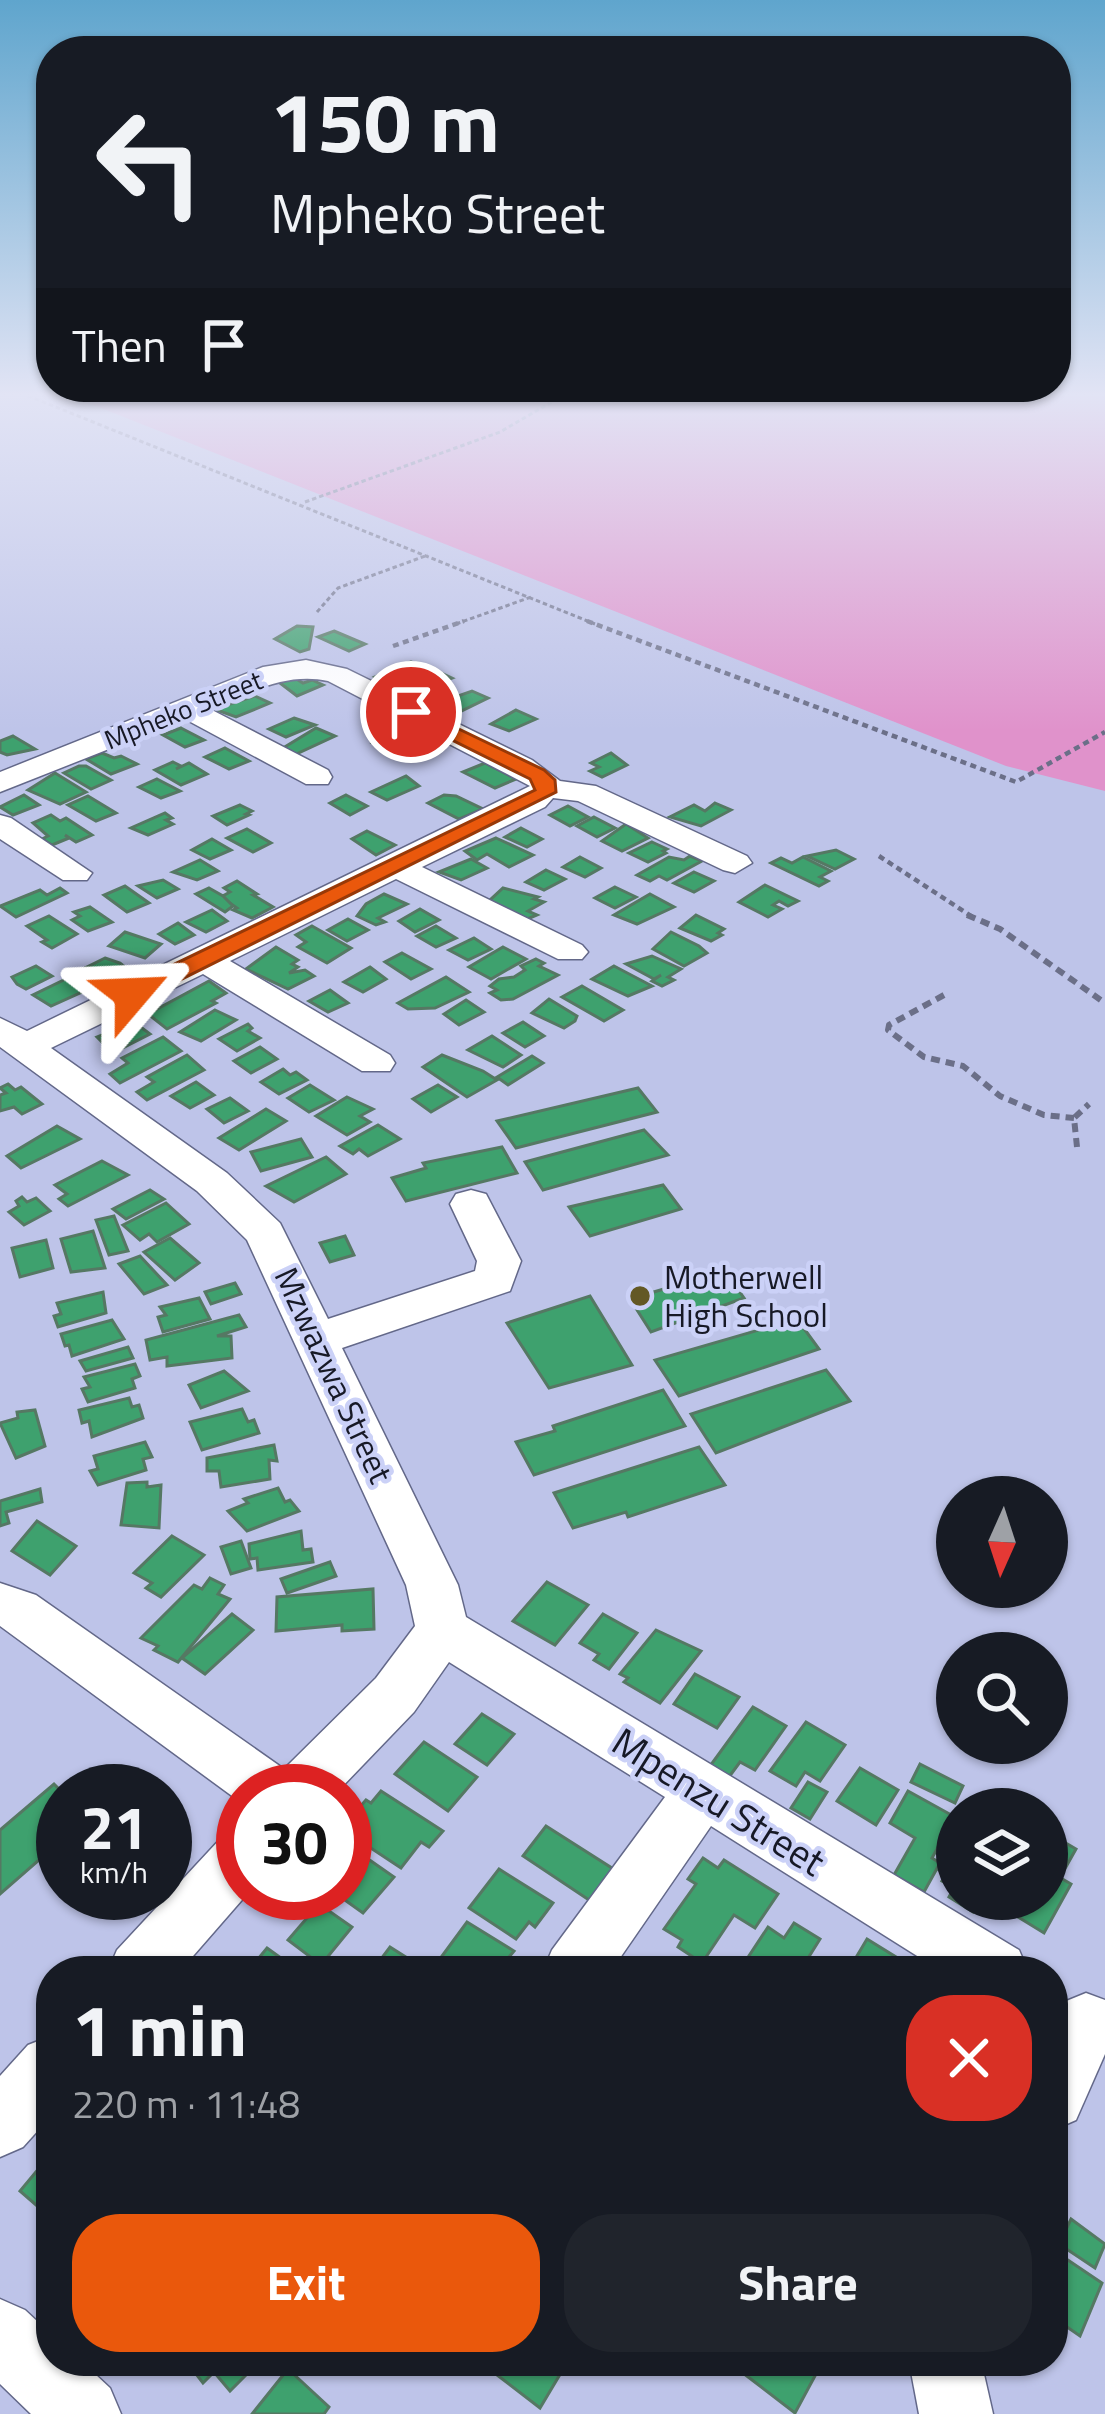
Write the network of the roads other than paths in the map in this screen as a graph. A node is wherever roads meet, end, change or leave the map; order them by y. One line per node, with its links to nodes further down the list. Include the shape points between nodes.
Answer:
1 (187, 708): 2 (street); 3 (street, Mpheko Street); 4 (street, Mpheko Street, via 282,670 316,668 521,766)
2 (317, 777)
3 (0, 783)
4 (546, 788): 6 (street, via 585,794); 7 (street)
5 (0, 825): 8 (street)
6 (735, 863)
7 (397, 867): 9 (street); 10 (street)
8 (75, 873)
9 (570, 952)
10 (204, 960): 11 (street); 12 (street)
11 (12, 1038): 14 (street, Mzwazwa Street, via 242,1207 281,1260)
12 (376, 1063)
13 (470, 1204): 14 (street, via 499,1261 494,1280)
14 (318, 1339): 16 (street, Mzwazwa Street, via 432,1585)
15 (0, 1604): 17 (street)
16 (442, 1630): 18 (street, via 395,1695); 19 (street, Mpenzu Street)
17 (231, 1764)
18 (326, 1764)
19 (702, 1792): 22 (street); 23 (street, Mpenzu Street)
20 (216, 1886): 21 (street)
21 (153, 1956)
22 (585, 1956)
23 (973, 1956)
24 (1081, 2022): 25 (street)
25 (1068, 2057)
26 (36, 2084): 27 (street)
27 (0, 2124)
28 (0, 2335): 29 (street)
29 (36, 2369)
30 (44, 2376): 32 (street)
31 (948, 2376): 33 (street)
32 (84, 2414)
33 (956, 2414)

